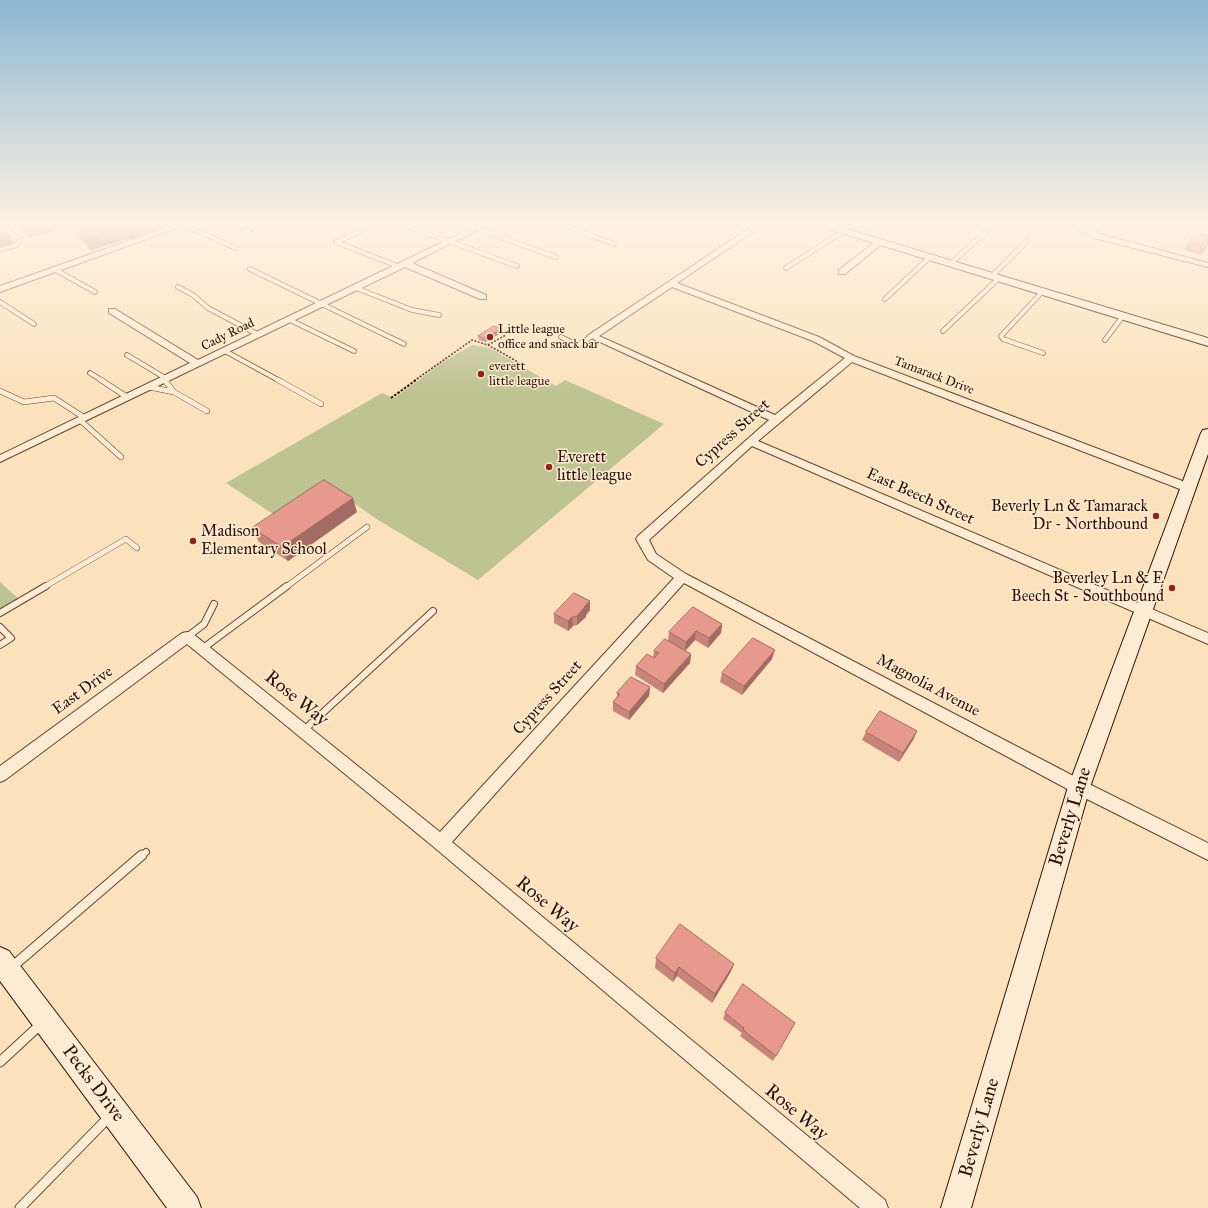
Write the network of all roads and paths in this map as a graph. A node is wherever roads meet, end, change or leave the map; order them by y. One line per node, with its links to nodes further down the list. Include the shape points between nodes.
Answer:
1 (30, 279): 13 (street)
2 (73, 279): 14 (lane)
3 (271, 279): 19 (lane)
4 (374, 279): 12 (street, Cady Road)
5 (439, 279): 16 (street)
6 (679, 279): 10 (street)
7 (906, 279): 17 (lane)
8 (994, 279): 25 (lane)
9 (1000, 279): 15 (street)
10 (672, 284): 28 (street); 38 (street, Tamarack Drive, via 816,339)
11 (178, 286): 26 (lane, via 194,295 208,308)
12 (356, 288): 19 (street, Cady Road); 21 (lane, via 412,310)
13 (0, 290)
14 (95, 292)
15 (1042, 292): 22 (street); 36 (lane, via 1001,336 1003,339)
16 (483, 297)
17 (885, 299)
18 (0, 302): 24 (lane)
19 (322, 304): 23 (street, Cady Road); 32 (lane)
20 (112, 311): 40 (street)
21 (439, 315)
22 (1123, 316): 30 (lane); 31 (street)
23 (290, 320): 26 (street, Cady Road); 35 (lane)
24 (34, 324)
25 (943, 331)
26 (259, 335): 34 (street, Cady Road)
27 (506, 336): 33 (path)
28 (592, 336): 29 (lane, via 578,345); 50 (street)
29 (561, 337)
30 (1105, 340)
31 (1208, 342)
32 (404, 344)
33 (488, 345): 39 (path); 47 (path, via 472,340)
34 (225, 351): 40 (street, Cady Road); 48 (lane)
35 (354, 351)
36 (1043, 353)
37 (127, 355): 42 (lane)
38 (851, 358): 50 (street, Cypress Street); 56 (street, Tamarack Drive)
39 (520, 363)
40 (198, 364): 42 (street, Cady Road)
41 (90, 373): 46 (lane)
42 (166, 379): 43 (street, Cady Road); 45 (lane)
43 (149, 387): 45 (lane); 46 (street, Cady Road)
44 (0, 391): 51 (lane, via 24,402 54,398)
45 (174, 392): 49 (lane)
46 (127, 397): 51 (street, Cady Road)
47 (391, 398)
48 (321, 404)
49 (207, 411)
50 (776, 418): 53 (street, Cypress Street)
51 (83, 419): 54 (lane); 55 (street, Cady Road)
52 (1208, 433): 56 (street, Beverly Lane)
53 (752, 442): 58 (street, Cypress Street); 63 (street, East Beech Street)
54 (121, 457)
55 (0, 459)
56 (1189, 488): 63 (street, Beverly Lane)
57 (367, 528): 69 (lane)
58 (642, 539): 60 (street, Magnolia Avenue, via 652,558)
59 (137, 548): 64 (lane, via 126,539)
60 (682, 577): 72 (street, Magnolia Avenue); 73 (street, Cypress Street)
61 (214, 604): 66 (lane, via 204,624)
62 (433, 611): 70 (lane)
63 (1143, 612): 67 (street, East Beech Street); 72 (street, Beverly Lane)
64 (0, 613)
65 (0, 627): 68 (lane, via 11,638)
66 (187, 637): 69 (street, Rose Way); 71 (street, East Drive)
67 (1208, 639)
68 (0, 645)
69 (202, 649): 70 (street, Rose Way)
70 (303, 731): 73 (street, Rose Way)
71 (0, 775)
72 (1079, 787): 75 (street, Magnolia Avenue); 83 (street, Beverly Lane)
73 (441, 843): 82 (street, Rose Way)
74 (146, 852): 76 (lane)
75 (1208, 852)
76 (4, 966): 77 (street, Pecks Drive)
77 (45, 1020): 78 (lane); 79 (street, Pecks Drive)
78 (0, 1062)
79 (114, 1112): 80 (lane); 81 (street, Pecks Drive)
80 (20, 1208)
81 (186, 1208)
82 (877, 1208)
83 (956, 1208)

